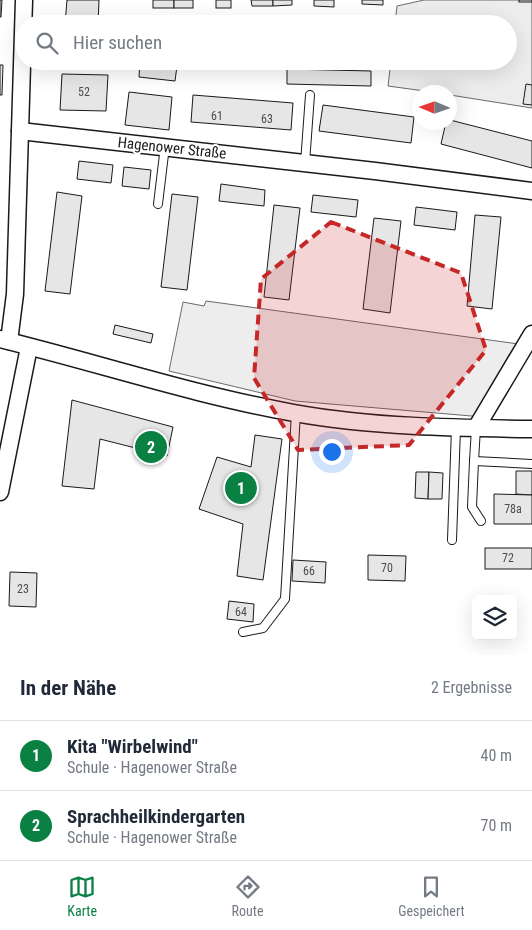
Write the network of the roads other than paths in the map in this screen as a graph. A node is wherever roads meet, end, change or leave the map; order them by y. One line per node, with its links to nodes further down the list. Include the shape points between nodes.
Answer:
1 (24, 0): 2 (street)
2 (24, 15)
3 (22, 70): 5 (street)
4 (310, 95): 7 (lane)
5 (20, 131): 6 (street, Hagenower Straße); 11 (street, via 15,294)
6 (165, 146): 7 (street, Hagenower Straße); 9 (lane)
7 (305, 163): 8 (street, Hagenower Straße)
8 (532, 191)
9 (158, 204)
10 (532, 334): 15 (street)
11 (4, 340): 12 (street)
12 (29, 347): 13 (street, via 216,397); 17 (street)
13 (296, 413): 14 (street); 23 (lane, via 285,599 263,628)
14 (456, 428): 15 (street); 22 (lane)
15 (476, 428): 16 (street); 18 (lane)
16 (532, 429)
17 (4, 461): 20 (street)
18 (474, 461): 19 (lane); 21 (lane, via 472,507)
19 (532, 464)
20 (0, 492)
21 (480, 521)
22 (452, 540)
23 (243, 632)

